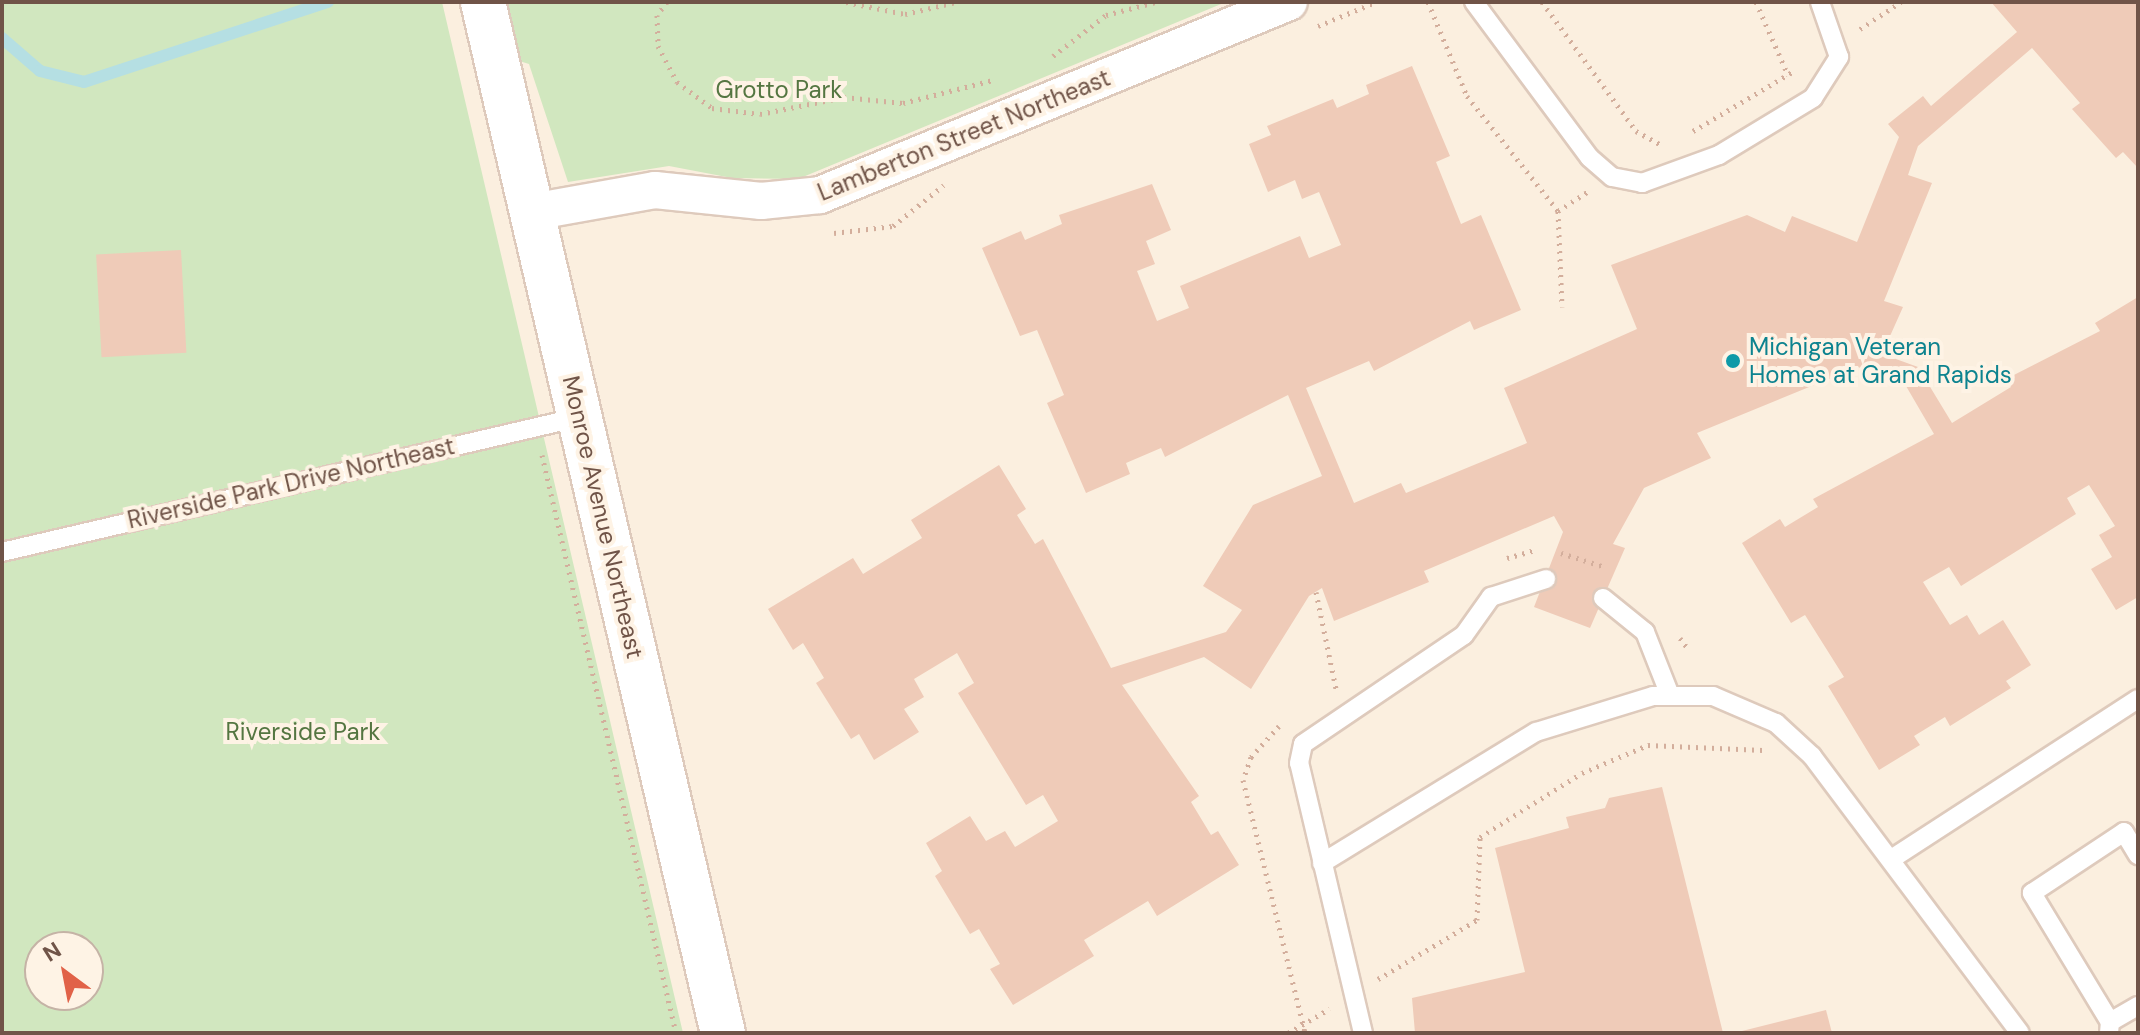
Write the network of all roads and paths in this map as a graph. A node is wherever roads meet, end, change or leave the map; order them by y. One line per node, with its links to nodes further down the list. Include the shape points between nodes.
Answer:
1 (483, 2): 20 (main road, Monroe Avenue Northeast)
2 (667, 2): 16 (path, via 654,28 666,66 692,97 736,114 789,112 844,97 903,103)
3 (846, 2): 4 (path, via 905,14)
4 (956, 2)
5 (1156, 2): 14 (path, via 1106,15)
6 (1289, 2): 20 (street, Lamberton Street Northeast, via 820,195 770,202 655,190)
7 (1428, 2): 19 (path, via 1467,96)
8 (1474, 2): 18 (lane, via 1590,158)
9 (1542, 2): 17 (path, via 1636,131)
10 (1756, 2): 15 (path)
11 (1820, 2): 13 (lane)
12 (1901, 2): 13 (path)
13 (1837, 43): 15 (path); 18 (lane, via 1831,79 1789,115 1660,180)
14 (1049, 60)
15 (1788, 75): 17 (path)
16 (1008, 76)
17 (1665, 146): 18 (path)
18 (1612, 177): 19 (path)
19 (1558, 211): 21 (path)
20 (532, 212): 22 (main road, Monroe Avenue Northeast)
21 (1562, 307)
22 (580, 417): 23 (lane, Riverside Park Drive Northeast); 39 (main road, Monroe Avenue Northeast)
23 (2, 552)
24 (1556, 552): 25 (path)
25 (1615, 570)
26 (1546, 579): 31 (lane, via 1491,597 1464,635)
27 (1316, 592): 31 (path)
28 (1603, 598): 29 (lane, via 1624,608 1645,632)
29 (1669, 693): 32 (lane, via 1713,696 1757,711); 35 (lane, via 1536,732)
30 (2138, 699): 34 (lane)
31 (1341, 715): 35 (lane, via 1307,738 1300,752)
32 (1812, 756): 34 (lane); 36 (path, via 1648,745 1582,773 1480,837 1477,920)
33 (2138, 855): 38 (lane, via 2124,832 2032,893)
34 (1893, 858): 42 (lane)
35 (1322, 863): 36 (lane)
36 (1353, 995): 40 (path); 41 (lane)
37 (2138, 1006): 38 (lane)
38 (2110, 1028)
39 (723, 1033)
40 (1288, 1033)
41 (1363, 1033)
42 (2020, 1033)

